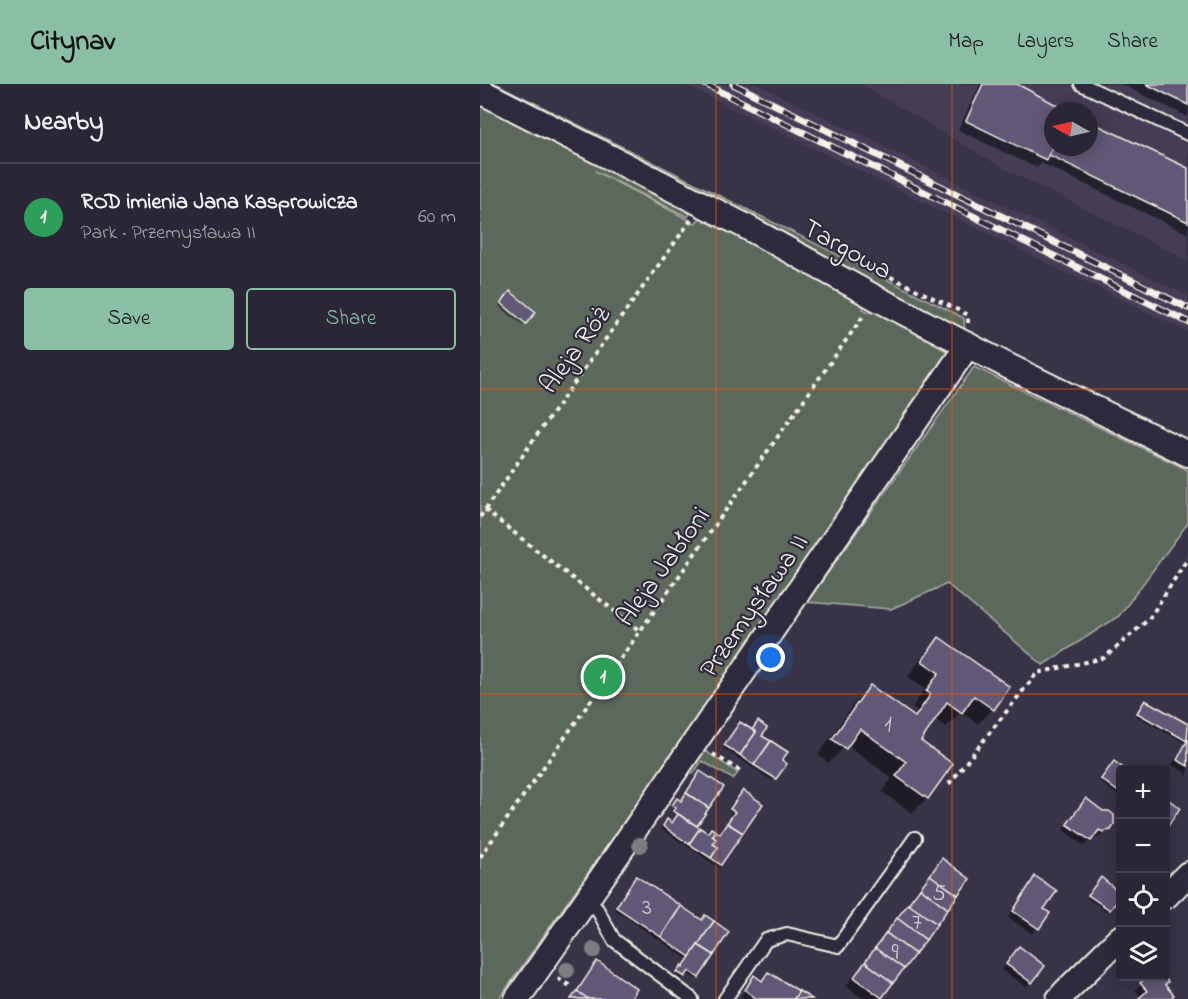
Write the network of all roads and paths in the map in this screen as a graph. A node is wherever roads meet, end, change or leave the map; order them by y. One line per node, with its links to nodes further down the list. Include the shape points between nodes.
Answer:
1 (1081, 84): 3 (lane)
2 (480, 92): 4 (street, Targowa)
3 (1188, 134)
4 (699, 203): 6 (street, Targowa); 10 (path, Aleja Róż)
5 (858, 261): 7 (path)
6 (876, 298): 8 (street, Targowa); 13 (path, Aleja Jabłoni)
7 (968, 315)
8 (968, 345): 9 (street, Targowa); 14 (street, Przemysława II)
9 (1188, 453)
10 (485, 510): 11 (path, Aleja Róż); 13 (path)
11 (480, 517)
12 (1188, 558): 16 (path, via 1149,619 1104,658 1037,673)
13 (640, 631): 18 (path, Aleja Jabłoni)
14 (697, 739): 15 (path, via 712,754); 21 (street, Przemysława II)
15 (742, 772)
16 (949, 784)
17 (915, 838): 25 (lane, via 838,946 787,934 766,940)
18 (480, 856)
19 (1188, 874): 20 (street)
20 (1170, 892)
21 (587, 899): 23 (street, Przemysława II); 24 (lane, via 614,940)
22 (1116, 943): 26 (street)
23 (517, 999)
24 (692, 999)
25 (725, 999)
26 (1059, 999)

